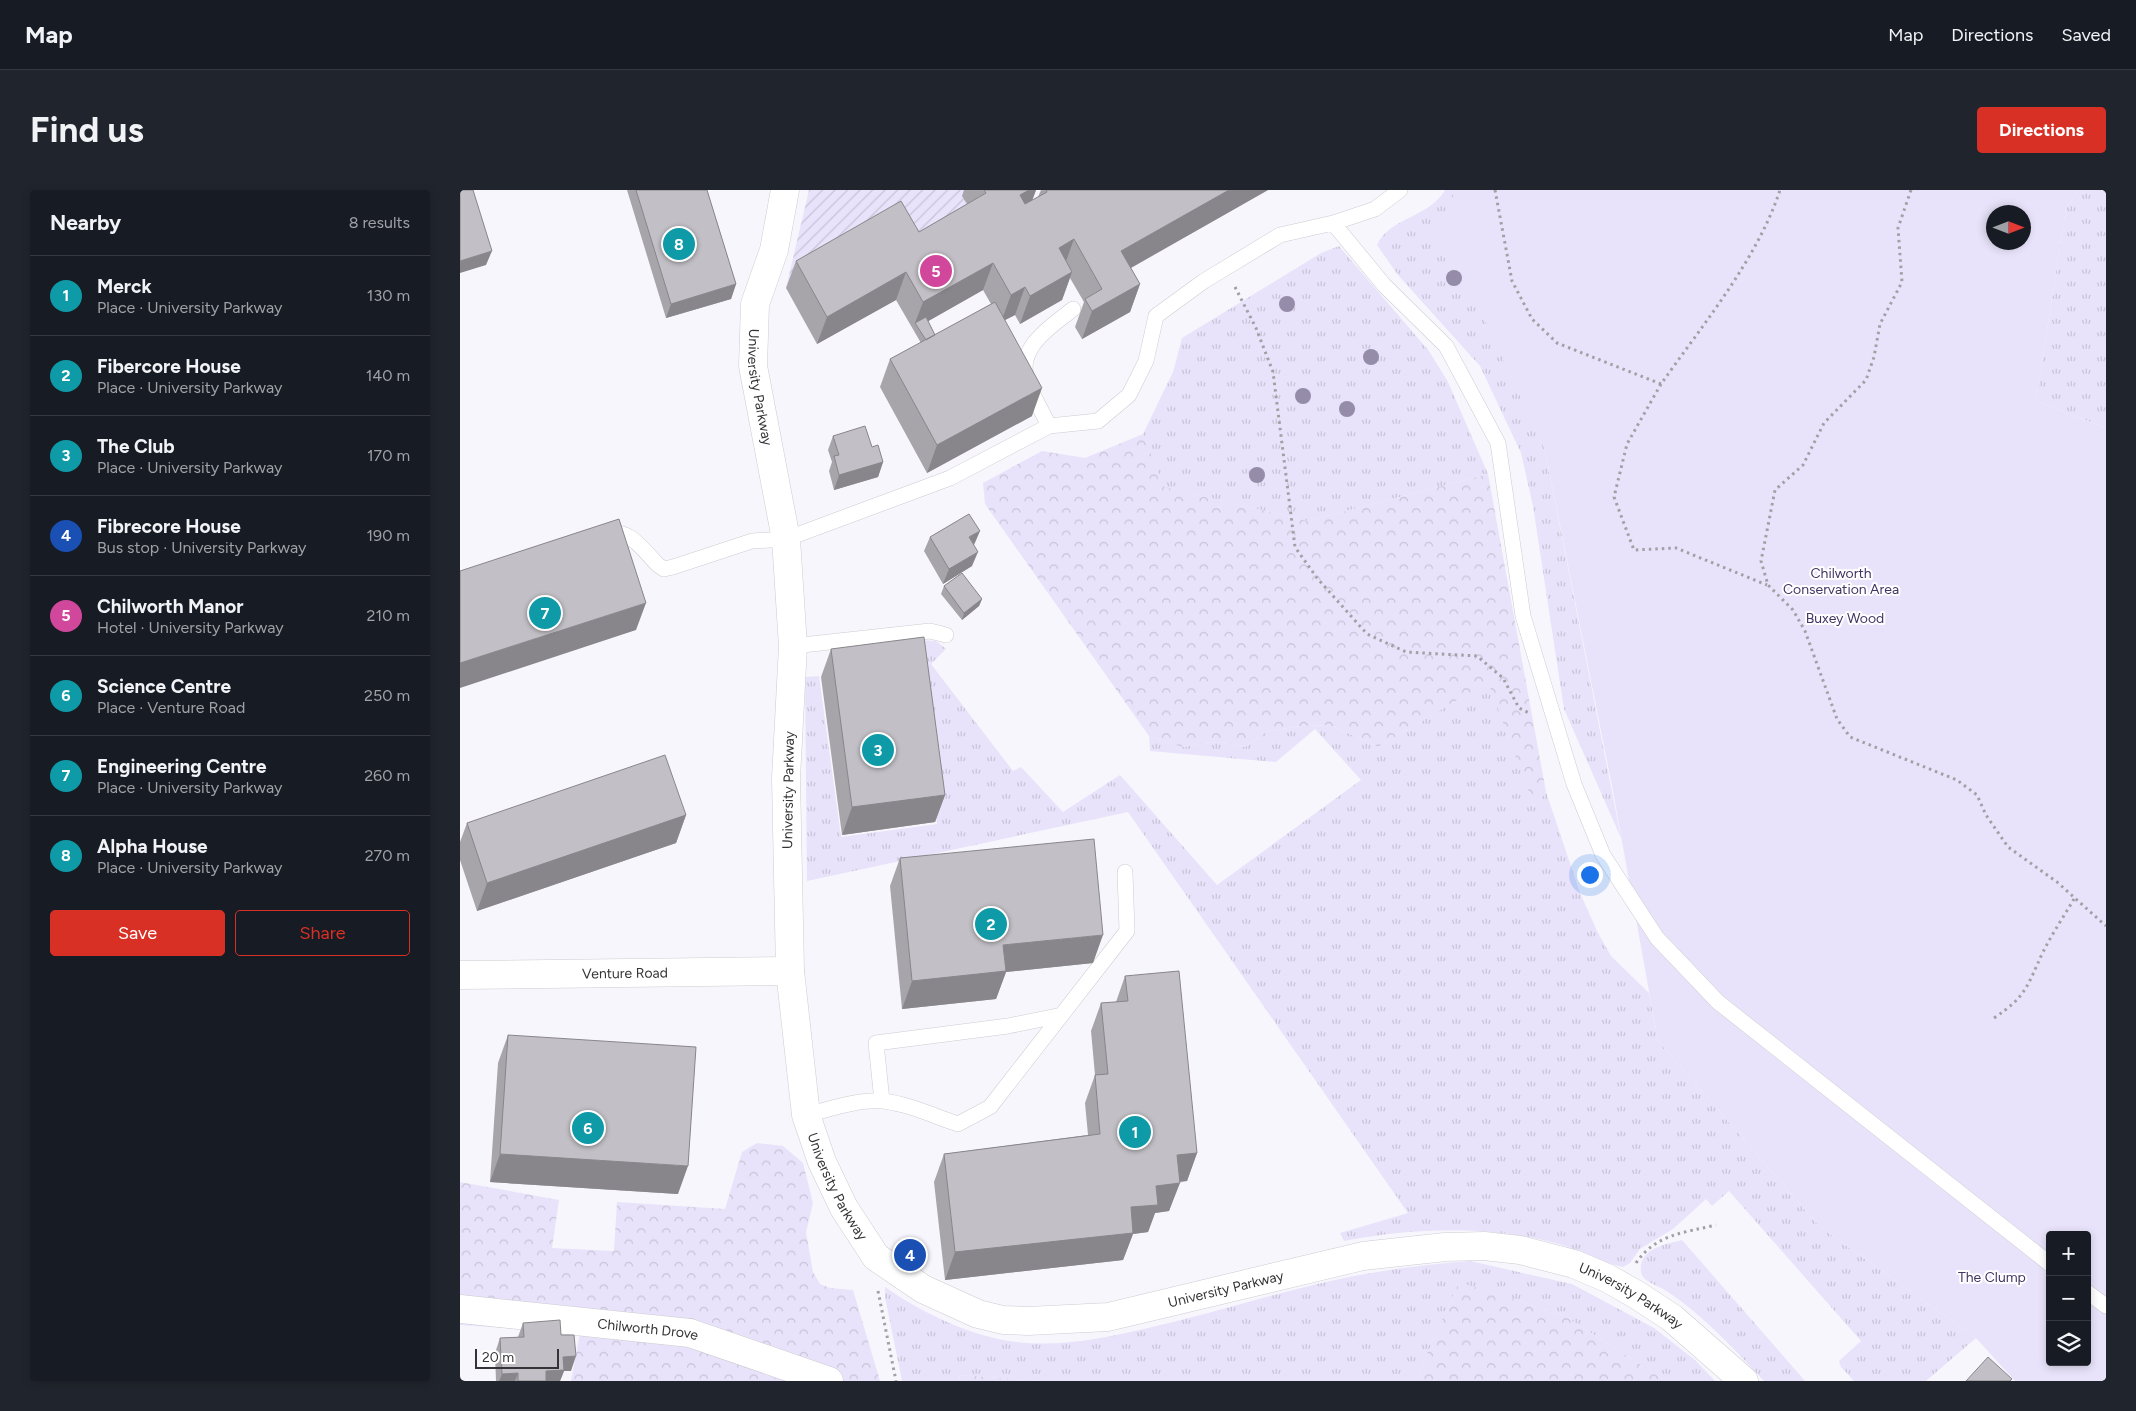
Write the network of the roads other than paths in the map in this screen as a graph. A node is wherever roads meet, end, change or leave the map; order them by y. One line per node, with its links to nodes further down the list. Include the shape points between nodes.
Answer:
1 (785, 190): 6 (street, University Parkway, via 774,250 755,304 753,366)
2 (1400, 190): 3 (lane, via 1375,209)
3 (1333, 223): 5 (lane, via 1280,235 1156,316 1146,361 1129,395 1098,421); 16 (lane, via 1384,285 1446,346 1498,443 1523,616 1574,784 1603,855 1657,938 1718,1002)
4 (1073, 309): 5 (lane, via 1041,334 1028,352 1026,378)
5 (1049, 426): 6 (lane, via 950,478)
6 (786, 539): 7 (lane, via 752,541 664,569 626,534 614,531); 9 (street, University Parkway)
7 (586, 540)
8 (946, 635): 9 (lane, via 930,631)
9 (793, 646): 11 (street, University Parkway, via 786,778)
10 (1125, 872): 13 (lane, via 1127,931)
11 (790, 971): 12 (street, Venture Road); 15 (street, University Parkway)
12 (460, 976)
13 (1062, 1015): 14 (lane, via 990,1107 958,1124); 14 (lane, via 1008,1026 876,1043)
14 (882, 1101): 15 (lane)
15 (806, 1115): 21 (street, University Parkway, via 822,1162 844,1208 876,1257 923,1290 978,1314 1028,1321 1108,1317 1363,1256 1484,1246 1520,1250 1574,1264 1624,1287 1672,1318)
16 (2046, 1261)
17 (2091, 1295): 18 (lane)
18 (2106, 1306)
19 (460, 1309): 20 (street, Chilworth Drove, via 690,1333)
20 (828, 1381)
21 (1744, 1381)

